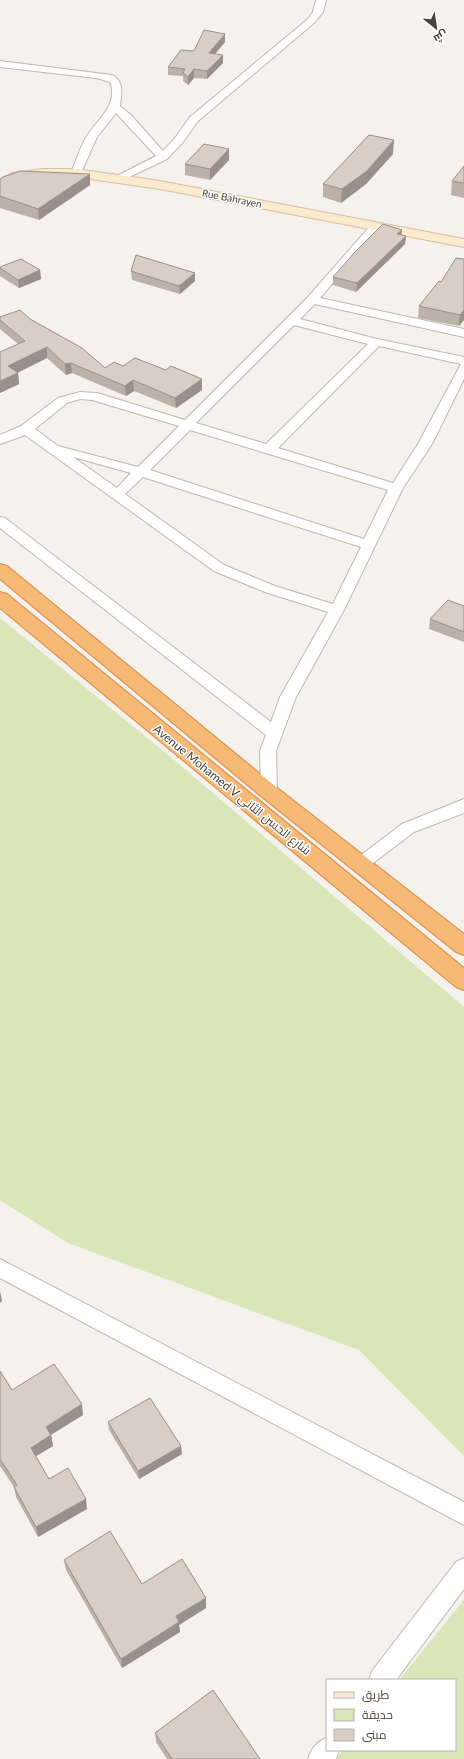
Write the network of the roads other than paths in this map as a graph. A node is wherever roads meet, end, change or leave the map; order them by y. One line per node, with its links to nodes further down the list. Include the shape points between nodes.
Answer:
1 (321, 0): 4 (street, via 318,12 311,21 194,119)
2 (0, 64): 3 (street, via 109,78 116,84)
3 (115, 107): 4 (street); 5 (street, via 92,137)
4 (163, 157): 6 (street)
5 (76, 173): 6 (street, Rue Bahrayen); 7 (street, Rue Bahrayen, via 18,176)
6 (119, 179): 8 (street, Rue Bahrayen)
7 (0, 185)
8 (376, 226): 9 (street, Rue Bahrayen); 10 (street)
9 (464, 243)
10 (312, 300): 11 (street); 12 (street)
11 (291, 320): 13 (street); 15 (street)
12 (464, 333)
13 (376, 342): 14 (street); 19 (street)
14 (463, 370): 21 (street, via 425,444)
15 (186, 425): 16 (street, via 93,396 82,395 64,398); 19 (street); 20 (street)
16 (26, 429): 17 (street); 18 (street)
17 (0, 440)
18 (48, 445): 20 (street); 22 (street)
19 (268, 450): 21 (street)
20 (139, 471): 22 (street); 24 (street)
21 (396, 488): 24 (street)
22 (117, 495): 27 (street, via 219,568 270,589)
23 (0, 521): 28 (street)
24 (370, 545): 27 (street)
25 (0, 570): 29 (highway, Avenue Mohamed V شارع الحسن الثاني)
26 (0, 598): 33 (highway, Avenue Mohamed V شارع الحسن الثاني)
27 (337, 610): 28 (street, via 288,697)
28 (274, 733): 29 (street, via 268,751)
29 (269, 792): 31 (highway, Avenue Mohamed V شارع الحسن الثاني)
30 (461, 812): 31 (street, via 408,828)
31 (362, 863): 32 (highway, Avenue Mohamed V شارع الحسن الثاني)
32 (464, 946)
33 (464, 981)
34 (0, 1268): 35 (street)
35 (464, 1514)
36 (464, 1570): 37 (street)
37 (382, 1679)
38 (326, 1751): 39 (street)
39 (320, 1759)

